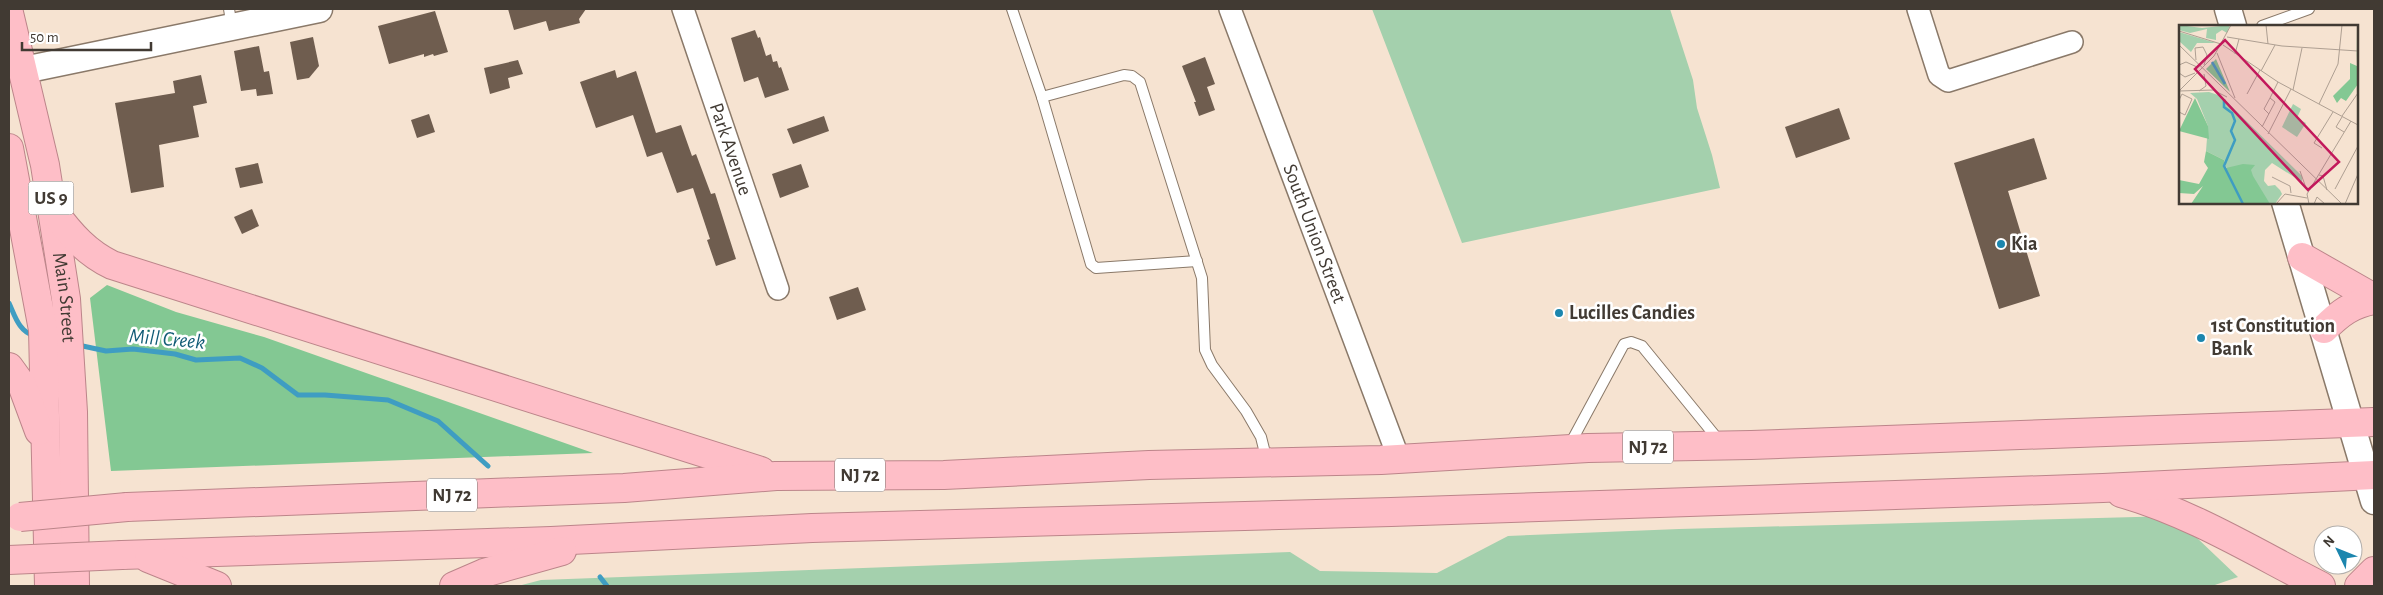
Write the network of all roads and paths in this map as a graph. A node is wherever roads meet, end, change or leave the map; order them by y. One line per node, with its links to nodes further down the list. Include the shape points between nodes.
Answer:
1 (319, 9): 9 (street)
2 (683, 9): 20 (street, Park Avenue)
3 (1012, 9): 14 (lane)
4 (1230, 9): 29 (street, South Union Street)
5 (1918, 9): 12 (street, via 1938,74 1948,81)
6 (2228, 9): 10 (street)
7 (2309, 9): 11 (lane)
8 (9, 13): 13 (highway, Main Street / US 9)
9 (230, 18): 13 (street)
10 (2233, 25)
11 (2265, 25)
12 (2072, 42)
13 (16, 71): 17 (highway, Main Street / US 9)
14 (1042, 97): 19 (lane, via 1091,264 1096,268); 19 (lane, via 1124,75 1140,82)
15 (9, 148): 22 (highway, Main Street / US 9)
16 (2286, 204): 18 (street)
17 (54, 212): 22 (highway, Main Street / US 9); 32 (highway, via 76,241 112,265)
18 (2302, 257): 21 (highway); 23 (street)
19 (1197, 261): 31 (lane, via 1202,278 1205,350 1262,437)
20 (778, 289)
21 (2374, 299): 23 (highway, via 2357,303)
22 (56, 329): 24 (highway, Main Street / US 9)
23 (2324, 329): 26 (street)
24 (58, 358): 30 (highway, Main Street / US 9); 41 (highway, Main Street / US 9)
25 (9, 368): 30 (highway, via 22,385)
26 (2363, 422): 27 (highway, NJ 72); 33 (street)
27 (1724, 445): 28 (highway, NJ 72); 28 (lane, via 1642,346 1631,342 1624,344)
28 (1567, 450): 29 (highway, NJ 72)
29 (1400, 459): 31 (highway, NJ 72)
30 (48, 461): 40 (highway, Main Street / US 9)
31 (1268, 462): 32 (highway, NJ 72, via 1149,464 944,475)
32 (776, 476): 35 (highway, NJ 72, bridge, via 624,488 127,507)
33 (2372, 484): 34 (highway)
34 (2103, 488): 36 (highway); 44 (highway, via 2144,499 2180,514)
35 (14, 517)
36 (612, 537): 37 (highway); 43 (highway, via 484,573)
37 (131, 555): 38 (highway, bridge); 42 (highway)
38 (9, 560)
39 (2374, 571): 45 (highway)
40 (49, 586)
41 (75, 586)
42 (217, 586)
43 (454, 586)
44 (2321, 586)
45 (2359, 586)

